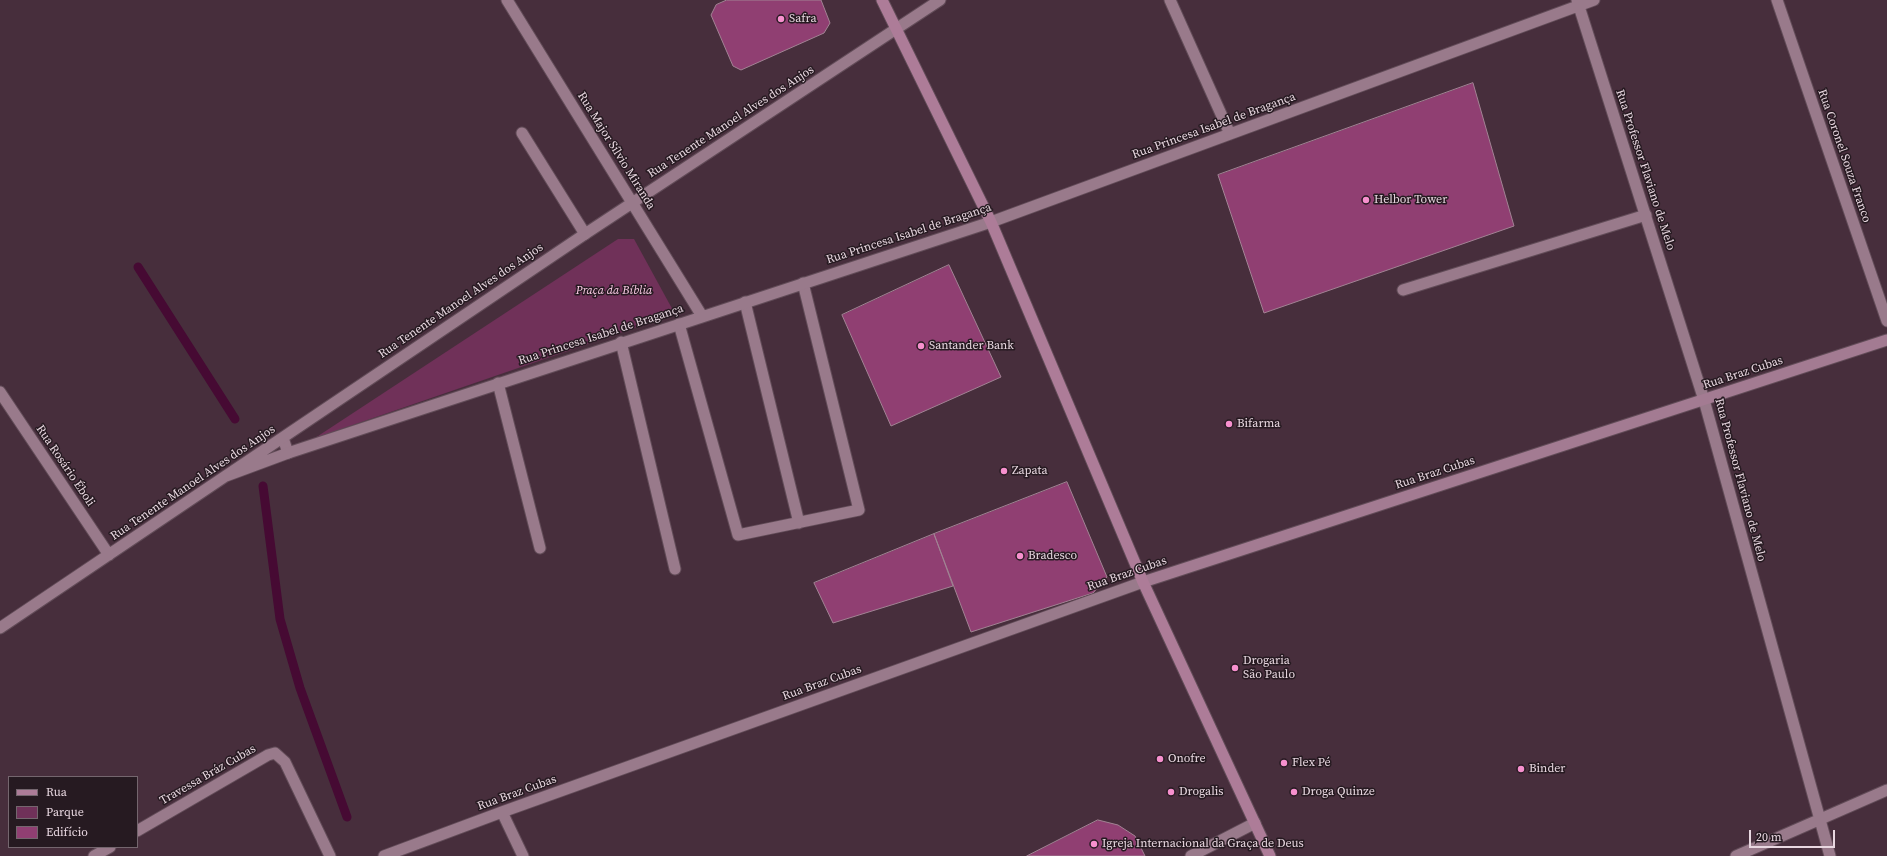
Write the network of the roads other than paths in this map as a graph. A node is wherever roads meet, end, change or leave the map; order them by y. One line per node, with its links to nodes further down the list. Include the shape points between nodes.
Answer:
1 (507, 0): 11 (street, Rua Major Sílvio Miranda)
2 (882, 0): 8 (main road)
3 (940, 0): 8 (street, Rua Tenente Manoel Alves dos Anjos)
4 (1170, 0): 10 (street)
5 (1594, 0): 7 (street, Rua Princesa Isabel de Bragança)
6 (1777, 0): 19 (street, Rua Coronel Souza Franco)
7 (1578, 2): 10 (street, Rua Princesa Isabel de Bragança); 12 (street, Rua Professor Flaviano de Melo)
8 (896, 29): 11 (street, Rua Tenente Manoel Alves dos Anjos); 13 (main road)
9 (522, 133): 14 (street)
10 (1230, 134): 13 (street, Rua Princesa Isabel de Bragança)
11 (633, 202): 14 (street, Rua Tenente Manoel Alves dos Anjos); 18 (street, Rua Major Sílvio Miranda)
12 (1646, 215): 16 (street); 25 (street, Rua Professor Flaviano de Melo)
13 (991, 222): 15 (street, Rua Princesa Isabel de Bragança); 33 (main road)
14 (585, 234): 26 (street, Rua Tenente Manoel Alves dos Anjos)
15 (803, 283): 17 (street, Rua Princesa Isabel de Bragança); 29 (street, via 859,510)
16 (1403, 290)
17 (745, 302): 18 (street, Rua Princesa Isabel de Bragança); 29 (street)
18 (702, 316): 20 (street, Rua Princesa Isabel de Bragança)
19 (1887, 321)
20 (679, 324): 22 (street, Rua Princesa Isabel de Bragança); 29 (street, via 738,535)
21 (1887, 340): 25 (main road, Rua Braz Cubas)
22 (621, 342): 23 (street, Rua Princesa Isabel de Bragança); 32 (street)
23 (498, 383): 27 (street, Rua Princesa Isabel de Bragança); 30 (street)
24 (0, 392): 31 (street, Rua Rosário Éboli)
25 (1704, 400): 33 (main road, Rua Braz Cubas); 37 (street, Rua Professor Flaviano de Melo)
26 (283, 438): 27 (street); 28 (street, Rua Tenente Manoel Alves dos Anjos)
27 (288, 453): 28 (street, Rua Princesa Isabel de Bragança)
28 (226, 476): 31 (street, Rua Tenente Manoel Alves dos Anjos)
29 (799, 523)
30 (540, 548)
31 (109, 555): 34 (street, Rua Tenente Manoel Alves dos Anjos)
32 (675, 569)
33 (1143, 582): 36 (street, Rua Braz Cubas); 38 (main road)
34 (0, 628)
35 (1887, 790): 37 (street)
36 (502, 812): 43 (street, Rua Braz Cubas); 44 (street)
37 (1820, 819): 47 (street); 48 (street, Rua Professor Flaviano de Melo)
38 (1255, 823): 45 (street); 46 (main road)
39 (138, 830): 42 (street, Travessa Bráz Cubas, via 268,755 275,754 285,762)
40 (108, 848): 41 (street)
41 (94, 856)
42 (330, 856)
43 (384, 856)
44 (523, 856)
45 (1191, 856)
46 (1270, 856)
47 (1736, 856)
48 (1830, 856)

